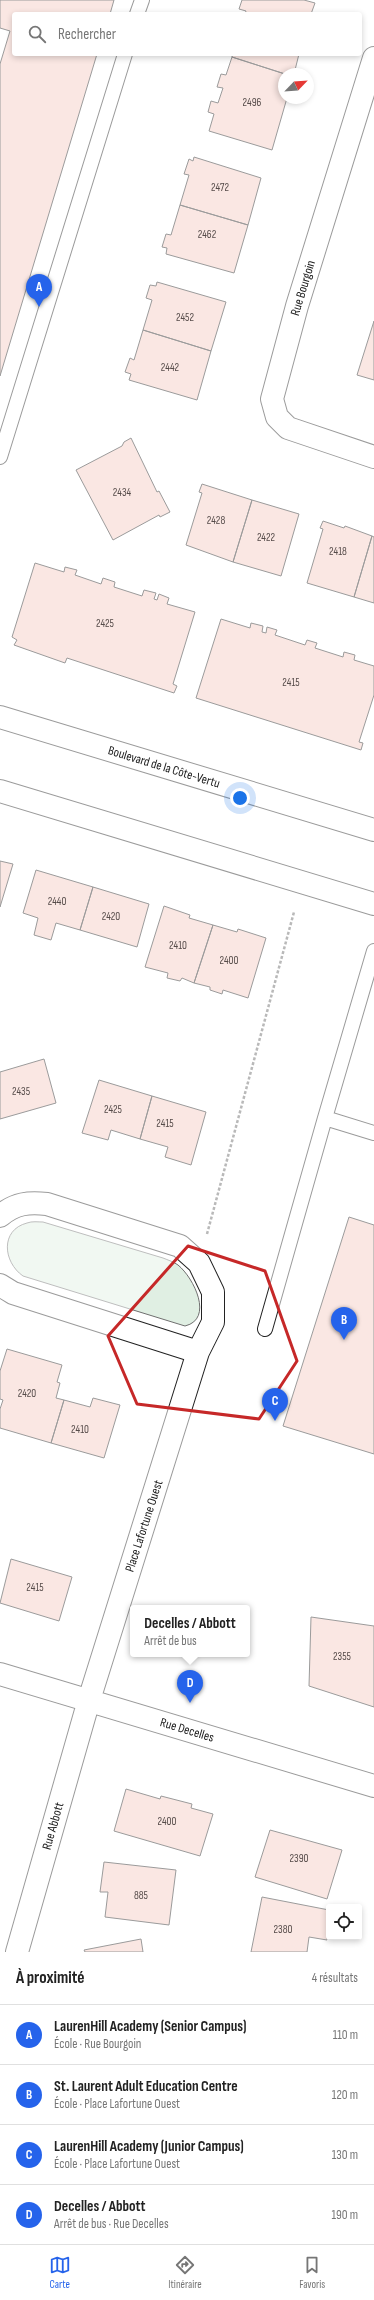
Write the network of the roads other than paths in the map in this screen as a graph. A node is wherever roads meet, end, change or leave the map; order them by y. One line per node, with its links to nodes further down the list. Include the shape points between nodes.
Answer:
1 (142, 0): 2 (lane)
2 (138, 12)
3 (124, 56): 5 (lane)
4 (374, 58): 6 (street, Rue Bourgoin, via 297,306 272,399 277,417 288,428)
5 (0, 457)
6 (374, 457)
7 (0, 717): 9 (street, Boulevard de la Côte-Vertu)
8 (0, 791): 10 (street)
9 (374, 830)
10 (374, 904)
11 (374, 951): 12 (lane)
12 (325, 1118): 13 (lane); 16 (lane)
13 (374, 1133)
14 (0, 1216): 17 (street, Place Lafortune Ouest, via 8,1209 26,1202 47,1204 180,1246 199,1263 213,1292 213,1322)
15 (0, 1285): 17 (street, via 13,1293)
16 (265, 1329)
17 (198, 1352): 19 (street, Place Lafortune Ouest)
18 (0, 1674): 19 (street, Rue Decelles)
19 (89, 1700): 20 (street, Rue Decelles); 21 (street, Rue Abbott)
20 (374, 1786)
21 (17, 1952)

